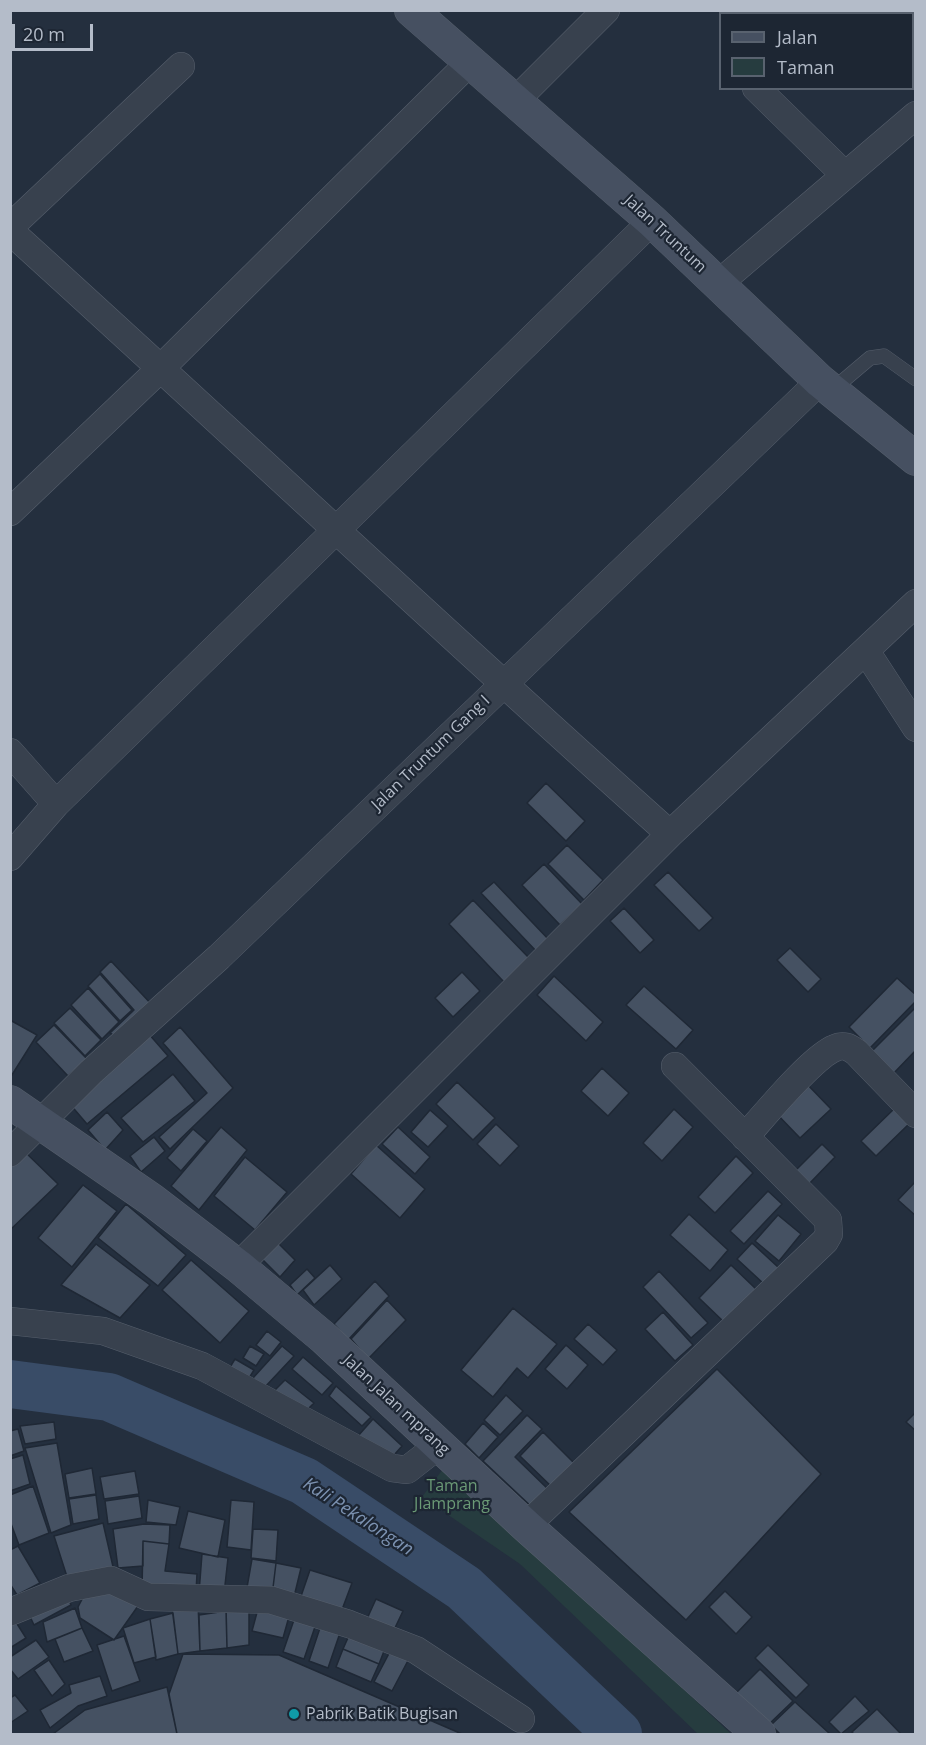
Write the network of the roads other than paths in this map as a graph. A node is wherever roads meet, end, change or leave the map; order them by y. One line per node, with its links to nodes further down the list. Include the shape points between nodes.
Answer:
1 (411, 10): 4 (street, Jalan Truntum)
2 (586, 10): 7 (street)
3 (606, 10): 7 (street)
4 (470, 62): 7 (street, Jalan Truntum); 13 (street)
5 (181, 66): 11 (street)
6 (758, 90): 9 (street)
7 (510, 97): 10 (street, Jalan Truntum)
8 (915, 115): 9 (street)
9 (845, 175): 12 (street)
10 (652, 220): 12 (street, Jalan Truntum); 18 (street)
11 (10, 229): 13 (street)
12 (718, 284): 15 (street, Jalan Truntum)
13 (161, 368): 17 (street); 18 (street)
14 (915, 379): 15 (lane, via 884,356 870,358)
15 (826, 386): 16 (street, Jalan Truntum); 21 (street, Jalan Truntum Gang I)
16 (915, 459)
17 (10, 512)
18 (336, 528): 21 (street); 24 (street)
19 (915, 603): 20 (street)
20 (866, 651): 22 (street); 25 (street)
21 (501, 684): 25 (street); 30 (street, Jalan Truntum Gang I, via 219,957)
22 (915, 728)
23 (10, 752): 24 (street)
24 (56, 804): 26 (street)
25 (670, 834): 33 (street)
26 (10, 857)
27 (675, 1066): 31 (street)
28 (10, 1102): 30 (street, Jalan Jalan mprang)
29 (915, 1114): 31 (street, via 856,1052 844,1046 834,1048 815,1062)
30 (40, 1122): 32 (street, Jalan Truntum Gang I); 33 (street, Jalan Jalan mprang)
31 (745, 1137): 36 (street, via 828,1220 829,1234)
32 (10, 1153)
33 (238, 1266): 35 (street, Jalan Jalan mprang, via 324,1338)
34 (10, 1321): 35 (street, via 103,1331 202,1366 392,1468 407,1470)
35 (439, 1445): 36 (street, Jalan Jalan mprang)
36 (526, 1527): 39 (street, Jalan Jalan mprang)
37 (10, 1612): 38 (street, via 69,1588 111,1580 148,1597 271,1600 416,1650)
38 (521, 1719)
39 (759, 1734)

